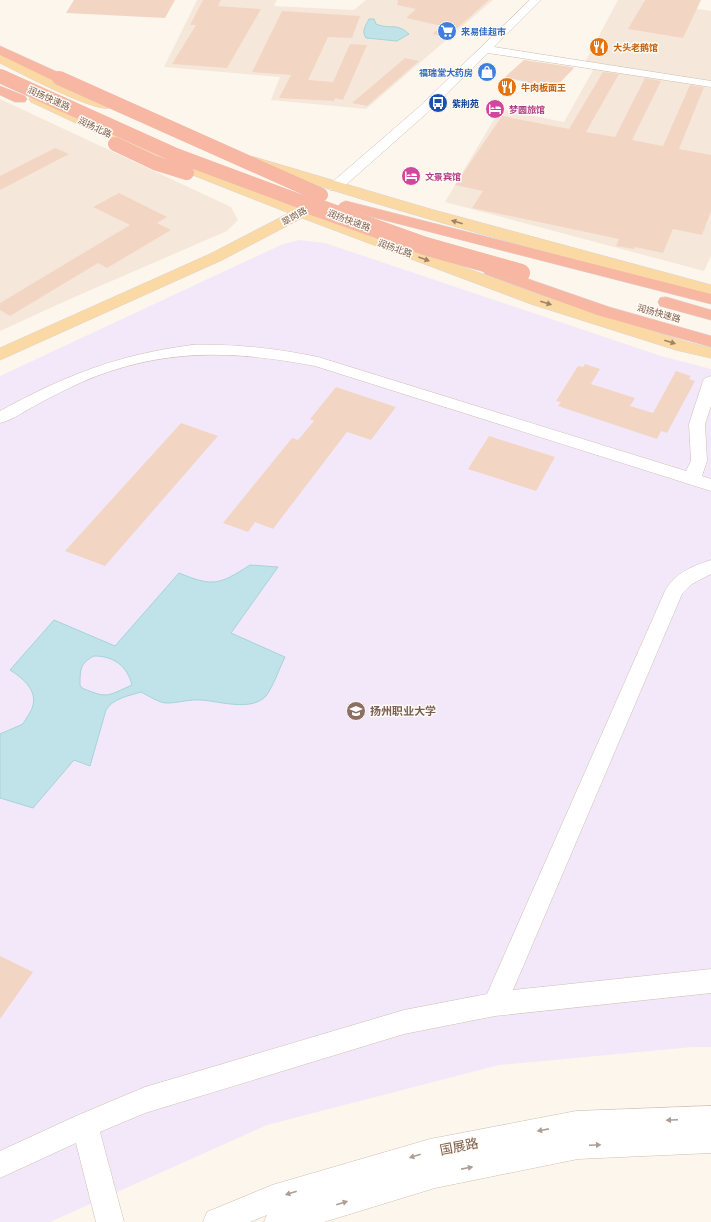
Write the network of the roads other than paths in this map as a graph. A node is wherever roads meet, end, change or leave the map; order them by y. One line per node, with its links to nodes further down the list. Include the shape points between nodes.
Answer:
1 (527, 0): 11 (street, 翠岗路)
2 (536, 0): 3 (street, 翠岗路)
3 (486, 48): 9 (street); 11 (street, 翠岗路, via 417,115)
4 (0, 50): 12 (highway, bridge)
5 (0, 58): 11 (main road, via 55,84 191,140)
6 (0, 66): 12 (highway, 润扬快速路, bridge, via 181,144)
7 (0, 76): 14 (highway, 润扬快速路, bridge, via 173,154)
8 (0, 83): 13 (main road, 润扬北路, via 162,158)
9 (711, 84)
10 (0, 90): 14 (highway, bridge, via 155,163)
11 (330, 186): 13 (main road, 翠岗路); 16 (main road, one-way to 11)
12 (346, 206): 15 (highway)
13 (295, 211): 21 (main road, 翠岗路); 22 (main road, 润扬北路, one-way to 22, via 537,300); 23 (main road, 翠岗路, via 216,257)
14 (370, 228): 15 (highway, 润扬快速路, bridge, via 425,246)
15 (520, 266): 17 (highway); 18 (highway, 润扬快速路); 19 (highway, 润扬快速路); 20 (highway, via 603,311)
16 (711, 290)
17 (711, 299)
18 (711, 315)
19 (711, 328)
20 (711, 342)
21 (0, 346)
22 (711, 353)
23 (0, 355)
24 (711, 381): 26 (street, via 697,424 700,462)
25 (0, 418): 26 (street, via 74,378 116,364 154,354 188,350 249,350 283,353 318,362)
26 (692, 478): 27 (street)
27 (711, 485)
28 (711, 567): 30 (street, via 680,582 674,591)
29 (711, 981): 30 (street)
30 (495, 1004): 32 (street, via 397,1025 145,1100)
31 (711, 1119): 36 (street, 国展路, one-way to 36, via 576,1124 430,1152 272,1199)
32 (85, 1125): 34 (street); 35 (street)
33 (711, 1140): 37 (street, 国展路, one-way to 33, via 435,1175 578,1146)
34 (0, 1165)
35 (110, 1222)
36 (217, 1222)
37 (278, 1222)

